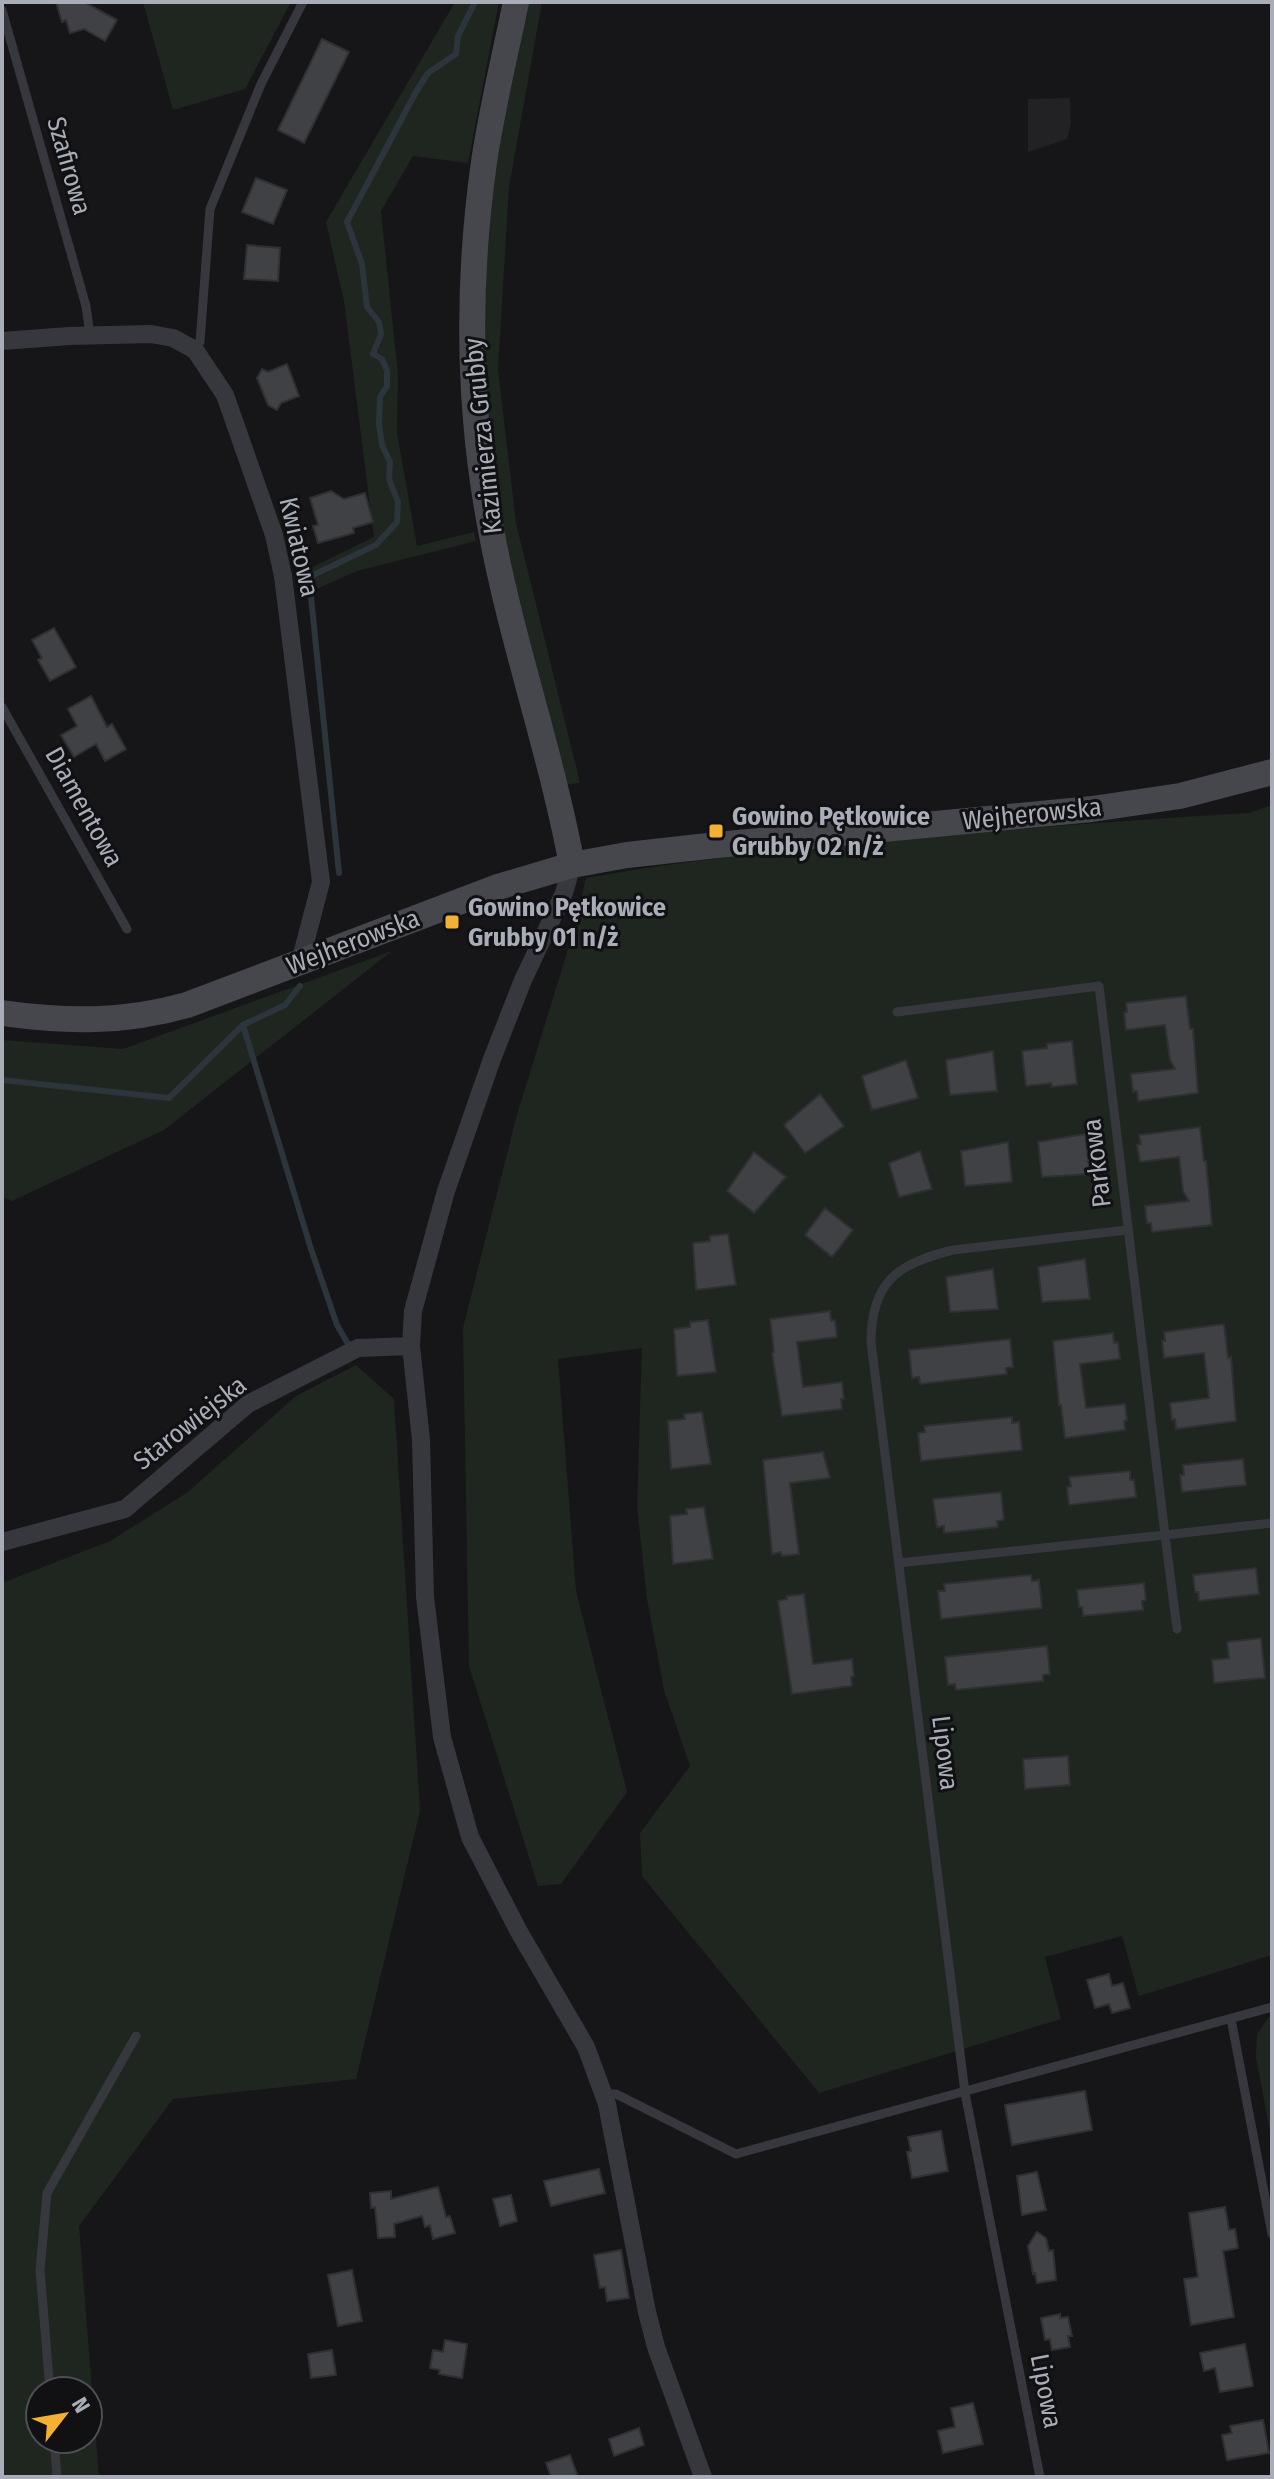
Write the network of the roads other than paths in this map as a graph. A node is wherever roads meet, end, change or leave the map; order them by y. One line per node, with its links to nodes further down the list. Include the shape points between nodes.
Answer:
1 (303, 2): 6 (lane, via 261,84 210,209 200,342)
2 (516, 2): 9 (street, Kazimierza Grubby, via 479,200 472,344 477,422 500,576)
3 (2, 10): 4 (lane, Szafirowa)
4 (90, 335): 5 (street); 6 (street, via 151,334)
5 (2, 341)
6 (195, 350): 11 (street, Kwiatowa, via 225,395 283,576 321,882)
7 (2, 707): 10 (lane, Diamentowa)
8 (1272, 772): 9 (street, Wejherowska, via 1180,796 1092,809 717,845)
9 (572, 865): 11 (street, Wejherowska, via 498,887); 15 (street, via 502,1033 446,1191 413,1311)
10 (127, 929)
11 (300, 962): 13 (street, Wejherowska, via 140,1017 66,1020)
12 (897, 1012): 14 (lane, Parkowa, via 1099,986)
13 (2, 1013)
14 (1127, 1230): 17 (lane, Parkowa); 19 (lane, Lipowa, via 925,1256 885,1284 871,1342)
15 (411, 1346): 18 (street, Starowiejska, via 358,1348 248,1404 125,1509); 25 (street, via 421,1440 425,1597 442,1737 470,1837 586,2047)
16 (1272, 1523): 17 (lane)
17 (1165, 1535): 19 (lane); 20 (lane, Parkowa)
18 (2, 1542)
19 (899, 1563): 24 (lane, Lipowa)
20 (1177, 1629)
21 (1272, 2007): 22 (lane)
22 (1231, 2019): 24 (lane); 26 (lane)
23 (136, 2036): 27 (lane, via 47,2193 40,2270)
24 (965, 2093): 25 (lane, via 736,2154 616,2094); 31 (lane, Lipowa)
25 (604, 2094): 30 (street, via 650,2323)
26 (1272, 2234)
27 (49, 2375)
28 (55, 2455): 29 (lane)
29 (57, 2477)
30 (703, 2477)
31 (1040, 2477)

